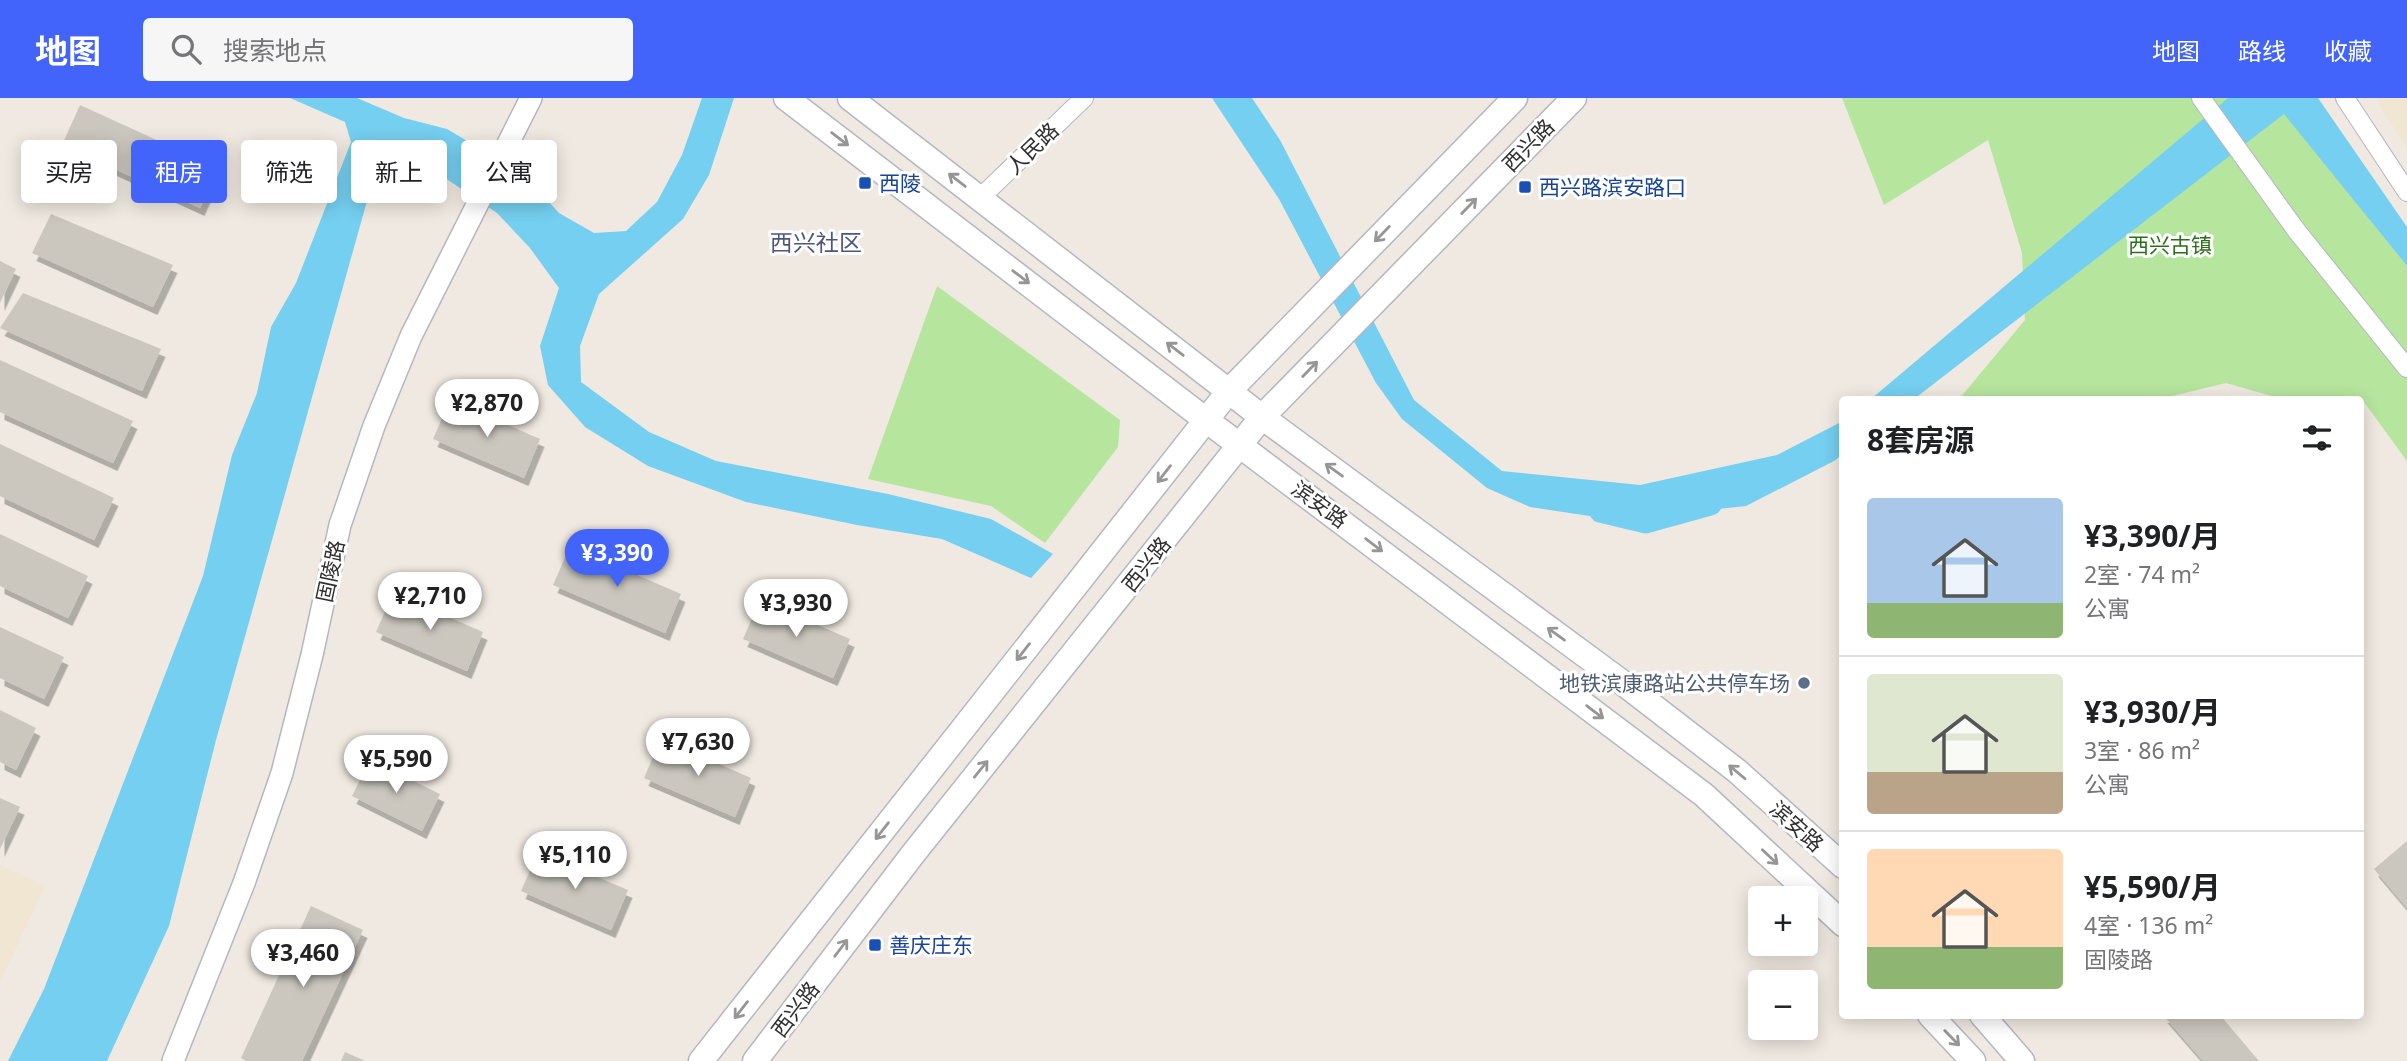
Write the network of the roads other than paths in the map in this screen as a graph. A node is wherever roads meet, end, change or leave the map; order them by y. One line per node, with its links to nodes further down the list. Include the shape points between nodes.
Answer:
1 (531, 98): 20 (street, 固陵路, via 411,336 374,426 340,525 282,773)
2 (786, 98): 14 (main road, 滨安路, one-way to 14)
3 (850, 98): 10 (main road, 滨安路, one-way to 3)
4 (1084, 98): 10 (street, 人民路)
5 (1516, 98): 12 (main road, 西兴路, one-way to 12)
6 (1574, 98): 13 (main road, 西兴路, one-way to 6)
7 (2201, 98): 11 (street, via 2296,230)
8 (2345, 98): 9 (street)
9 (2407, 192)
10 (980, 198): 12 (main road, 滨安路, one-way to 10)
11 (2407, 368)
12 (1229, 391): 13 (main road, 滨安路); 14 (main road, 西兴路)
13 (1262, 417): 15 (main road, 西兴路); 16 (main road, 滨安路, one-way to 13, via 1737,771)
14 (1206, 420): 15 (main road, 滨安路); 21 (main road, 西兴路, one-way to 21)
15 (1241, 446): 17 (main road, 滨安路, one-way to 17, via 1704,795); 22 (main road, 西兴路, one-way to 15, via 913,854)
16 (1839, 862)
17 (1839, 920)
18 (1934, 1019): 23 (main road, one-way to 23)
19 (1985, 1019): 24 (main road)
20 (173, 1061)
21 (701, 1061)
22 (755, 1061)
23 (1973, 1061)
24 (2022, 1061)

